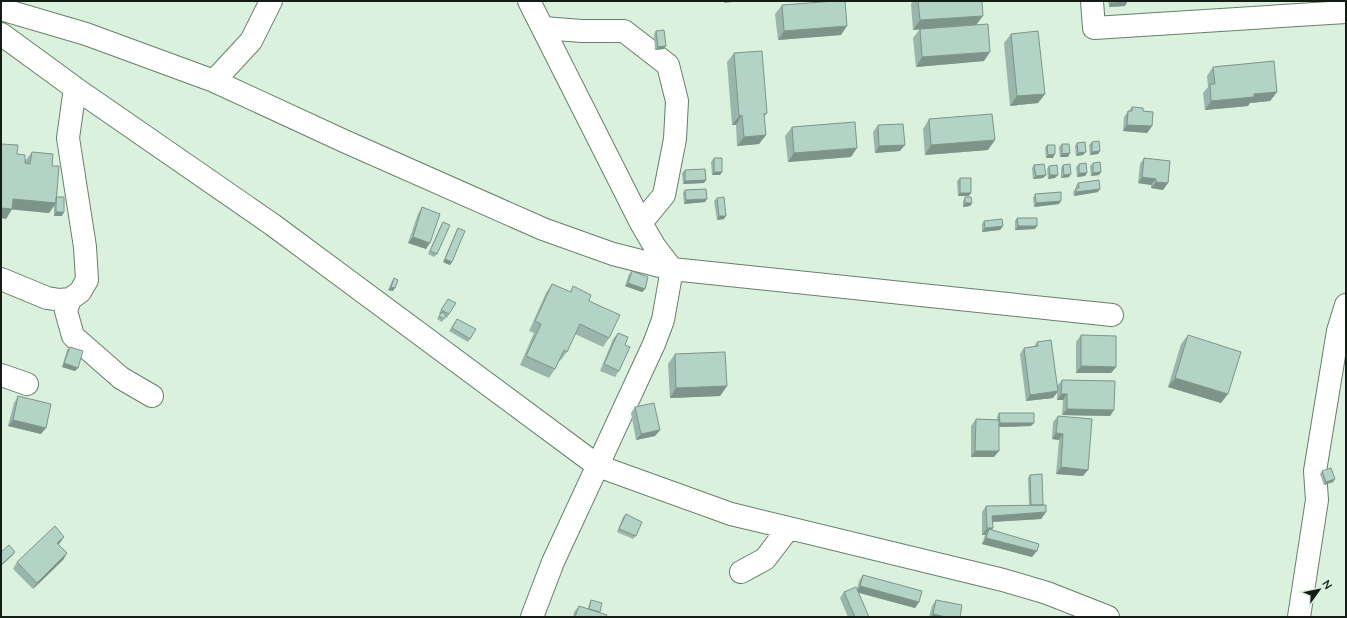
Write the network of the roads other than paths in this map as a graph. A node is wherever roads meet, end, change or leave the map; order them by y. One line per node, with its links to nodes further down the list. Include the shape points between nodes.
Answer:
1 (271, 1): 8 (street, via 251,41)
2 (529, 1): 6 (street)
3 (1092, 1): 5 (street, via 1094,28)
4 (1, 9): 8 (street, via 86,34)
5 (1346, 12)
6 (542, 28): 10 (street); 10 (street, via 624,31 668,65 677,101 675,139 664,195)
7 (1, 34): 9 (street)
8 (214, 81): 11 (street, via 543,229 613,254)
9 (75, 88): 13 (street, via 68,138 85,247 87,280 80,292); 19 (street, via 273,225)
10 (641, 223): 11 (street)
11 (672, 269): 15 (street); 19 (street, via 663,320 654,344)
12 (1, 279): 13 (street, via 47,298)
13 (70, 299): 18 (street, via 66,312 73,336 121,378)
14 (1346, 305): 24 (street, via 1338,331 1315,471 1317,500)
15 (1112, 315)
16 (1, 375): 17 (street)
17 (27, 384)
18 (152, 396)
19 (598, 466): 20 (street, via 731,514); 22 (street, via 553,562)
20 (788, 529): 21 (street, via 765,559); 23 (street, via 1003,580 1047,593)
21 (741, 572)
22 (532, 617)
23 (1108, 617)
24 (1299, 617)

